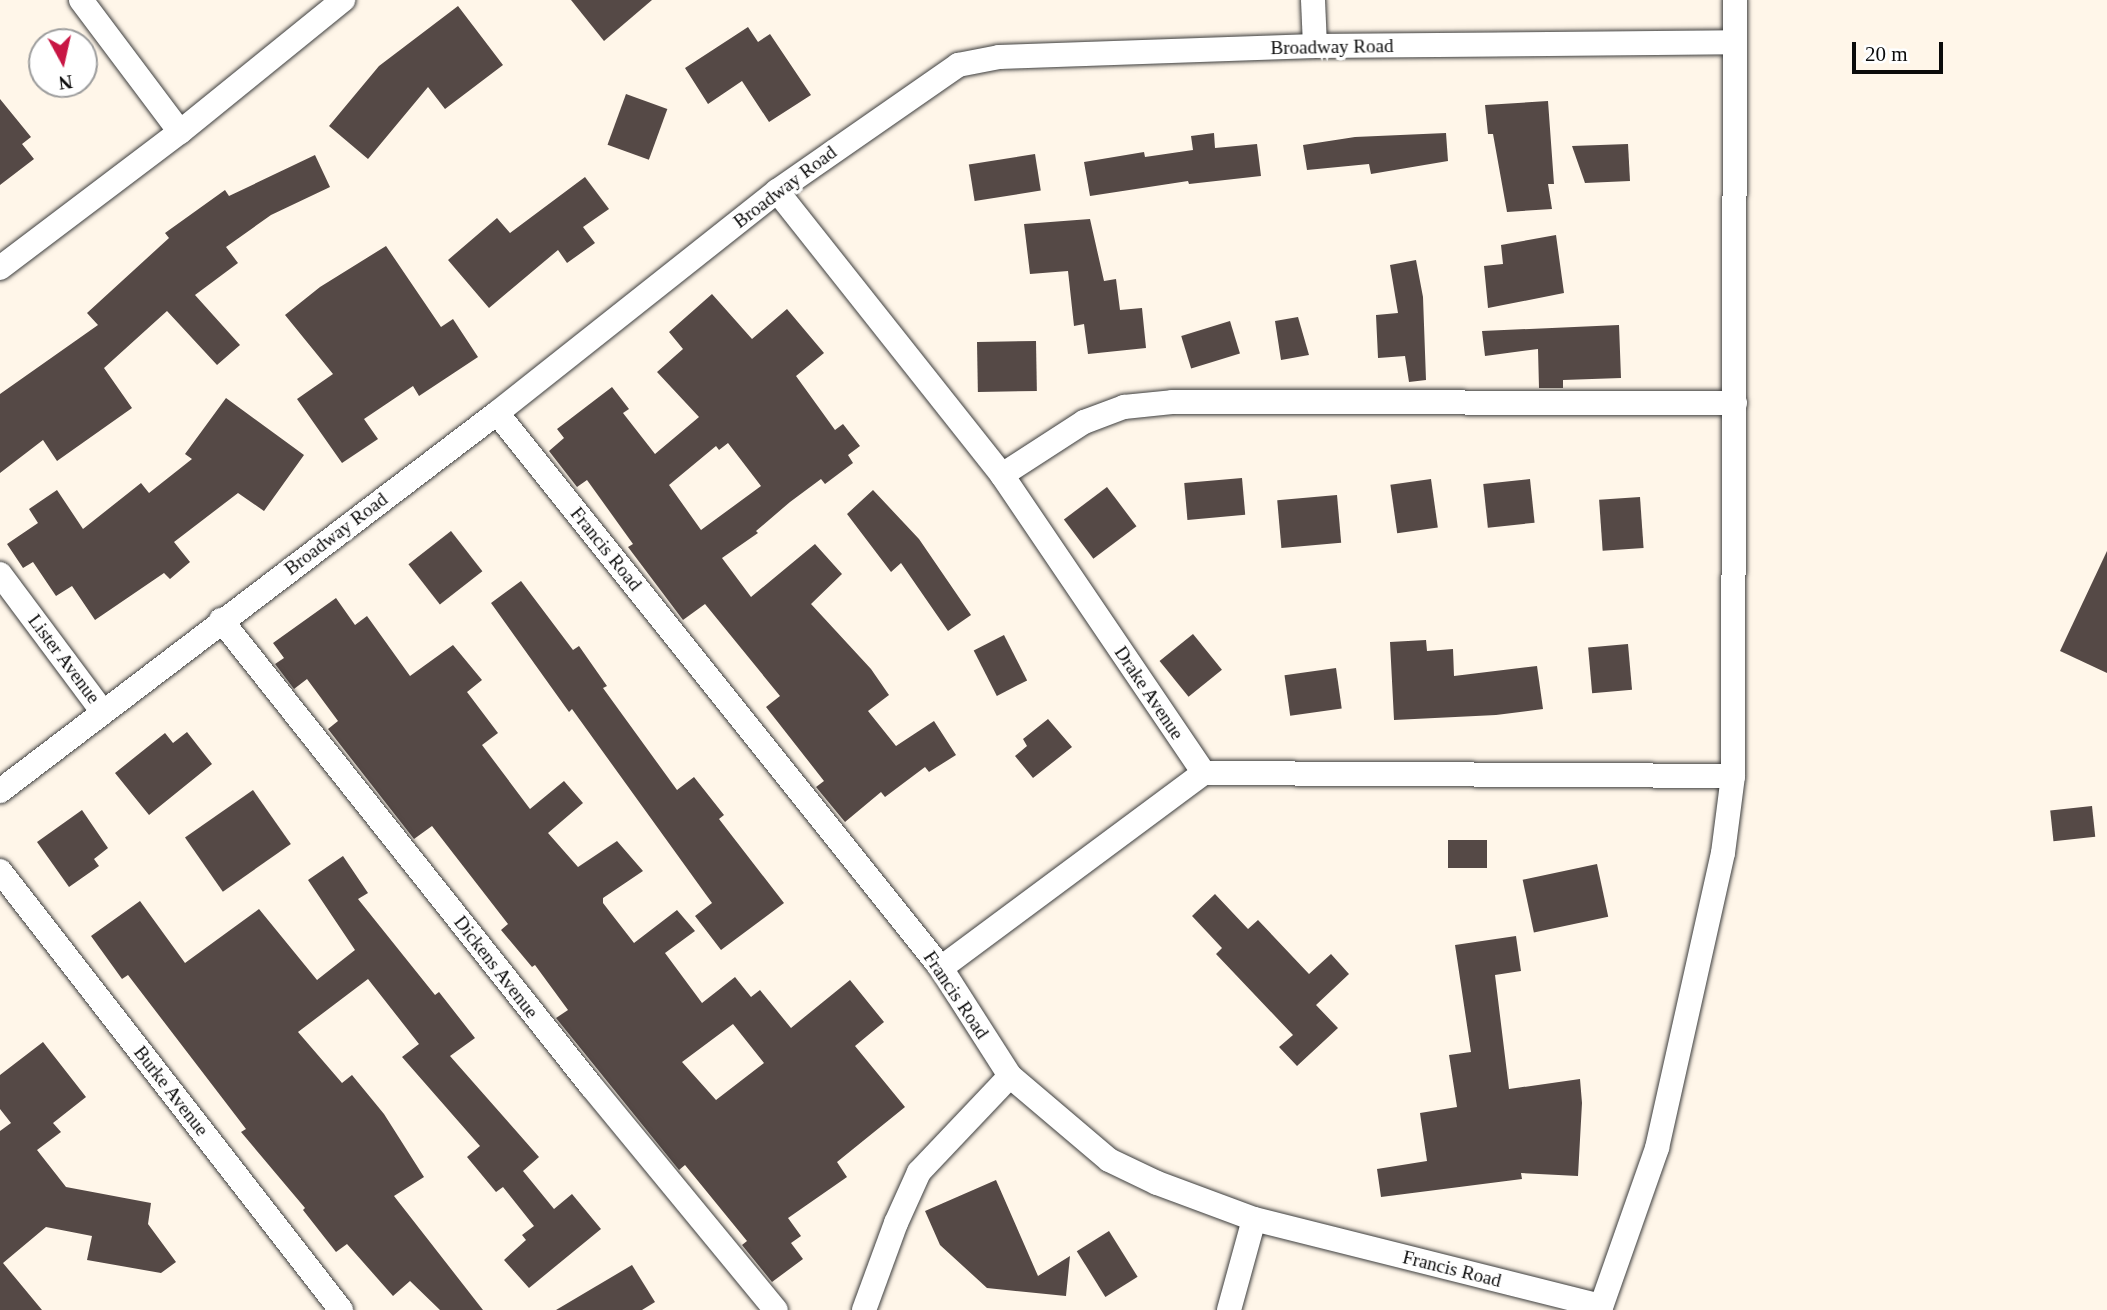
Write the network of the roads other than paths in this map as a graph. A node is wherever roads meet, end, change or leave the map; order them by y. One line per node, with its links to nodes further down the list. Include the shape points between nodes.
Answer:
1 (81, 0): 7 (street)
2 (343, 0): 7 (street)
3 (1313, 0): 6 (street)
4 (1735, 0): 5 (street)
5 (1735, 42): 6 (street, Broadway Road); 10 (street)
6 (1315, 46): 8 (street, Broadway Road, via 999,57 968,62 940,74)
7 (180, 132): 9 (street)
8 (778, 191): 11 (street, Broadway Road); 12 (street, Drake Avenue)
9 (0, 268)
10 (1735, 403): 12 (street, via 1172,402 1124,407 1084,422); 17 (street)
11 (497, 413): 14 (street, Broadway Road); 20 (street, Francis Road)
12 (1002, 475): 16 (street, Drake Avenue)
13 (0, 574): 15 (street, Lister Avenue)
14 (221, 620): 15 (street, Broadway Road); 25 (street, Dickens Avenue, via 592,1087)
15 (102, 711): 18 (street, Broadway Road)
16 (1204, 773): 17 (street); 20 (street)
17 (1733, 776): 23 (street, via 1723,853 1657,1148)
18 (0, 791)
19 (0, 872): 24 (street, Burke Avenue)
20 (941, 968): 21 (street, Francis Road)
21 (1010, 1076): 22 (street, Francis Road, via 1109,1160); 26 (street, via 919,1172)
22 (1254, 1219): 23 (street, Francis Road); 27 (street)
23 (1601, 1308)
24 (341, 1310)
25 (776, 1310)
26 (864, 1310)
27 (1230, 1310)

